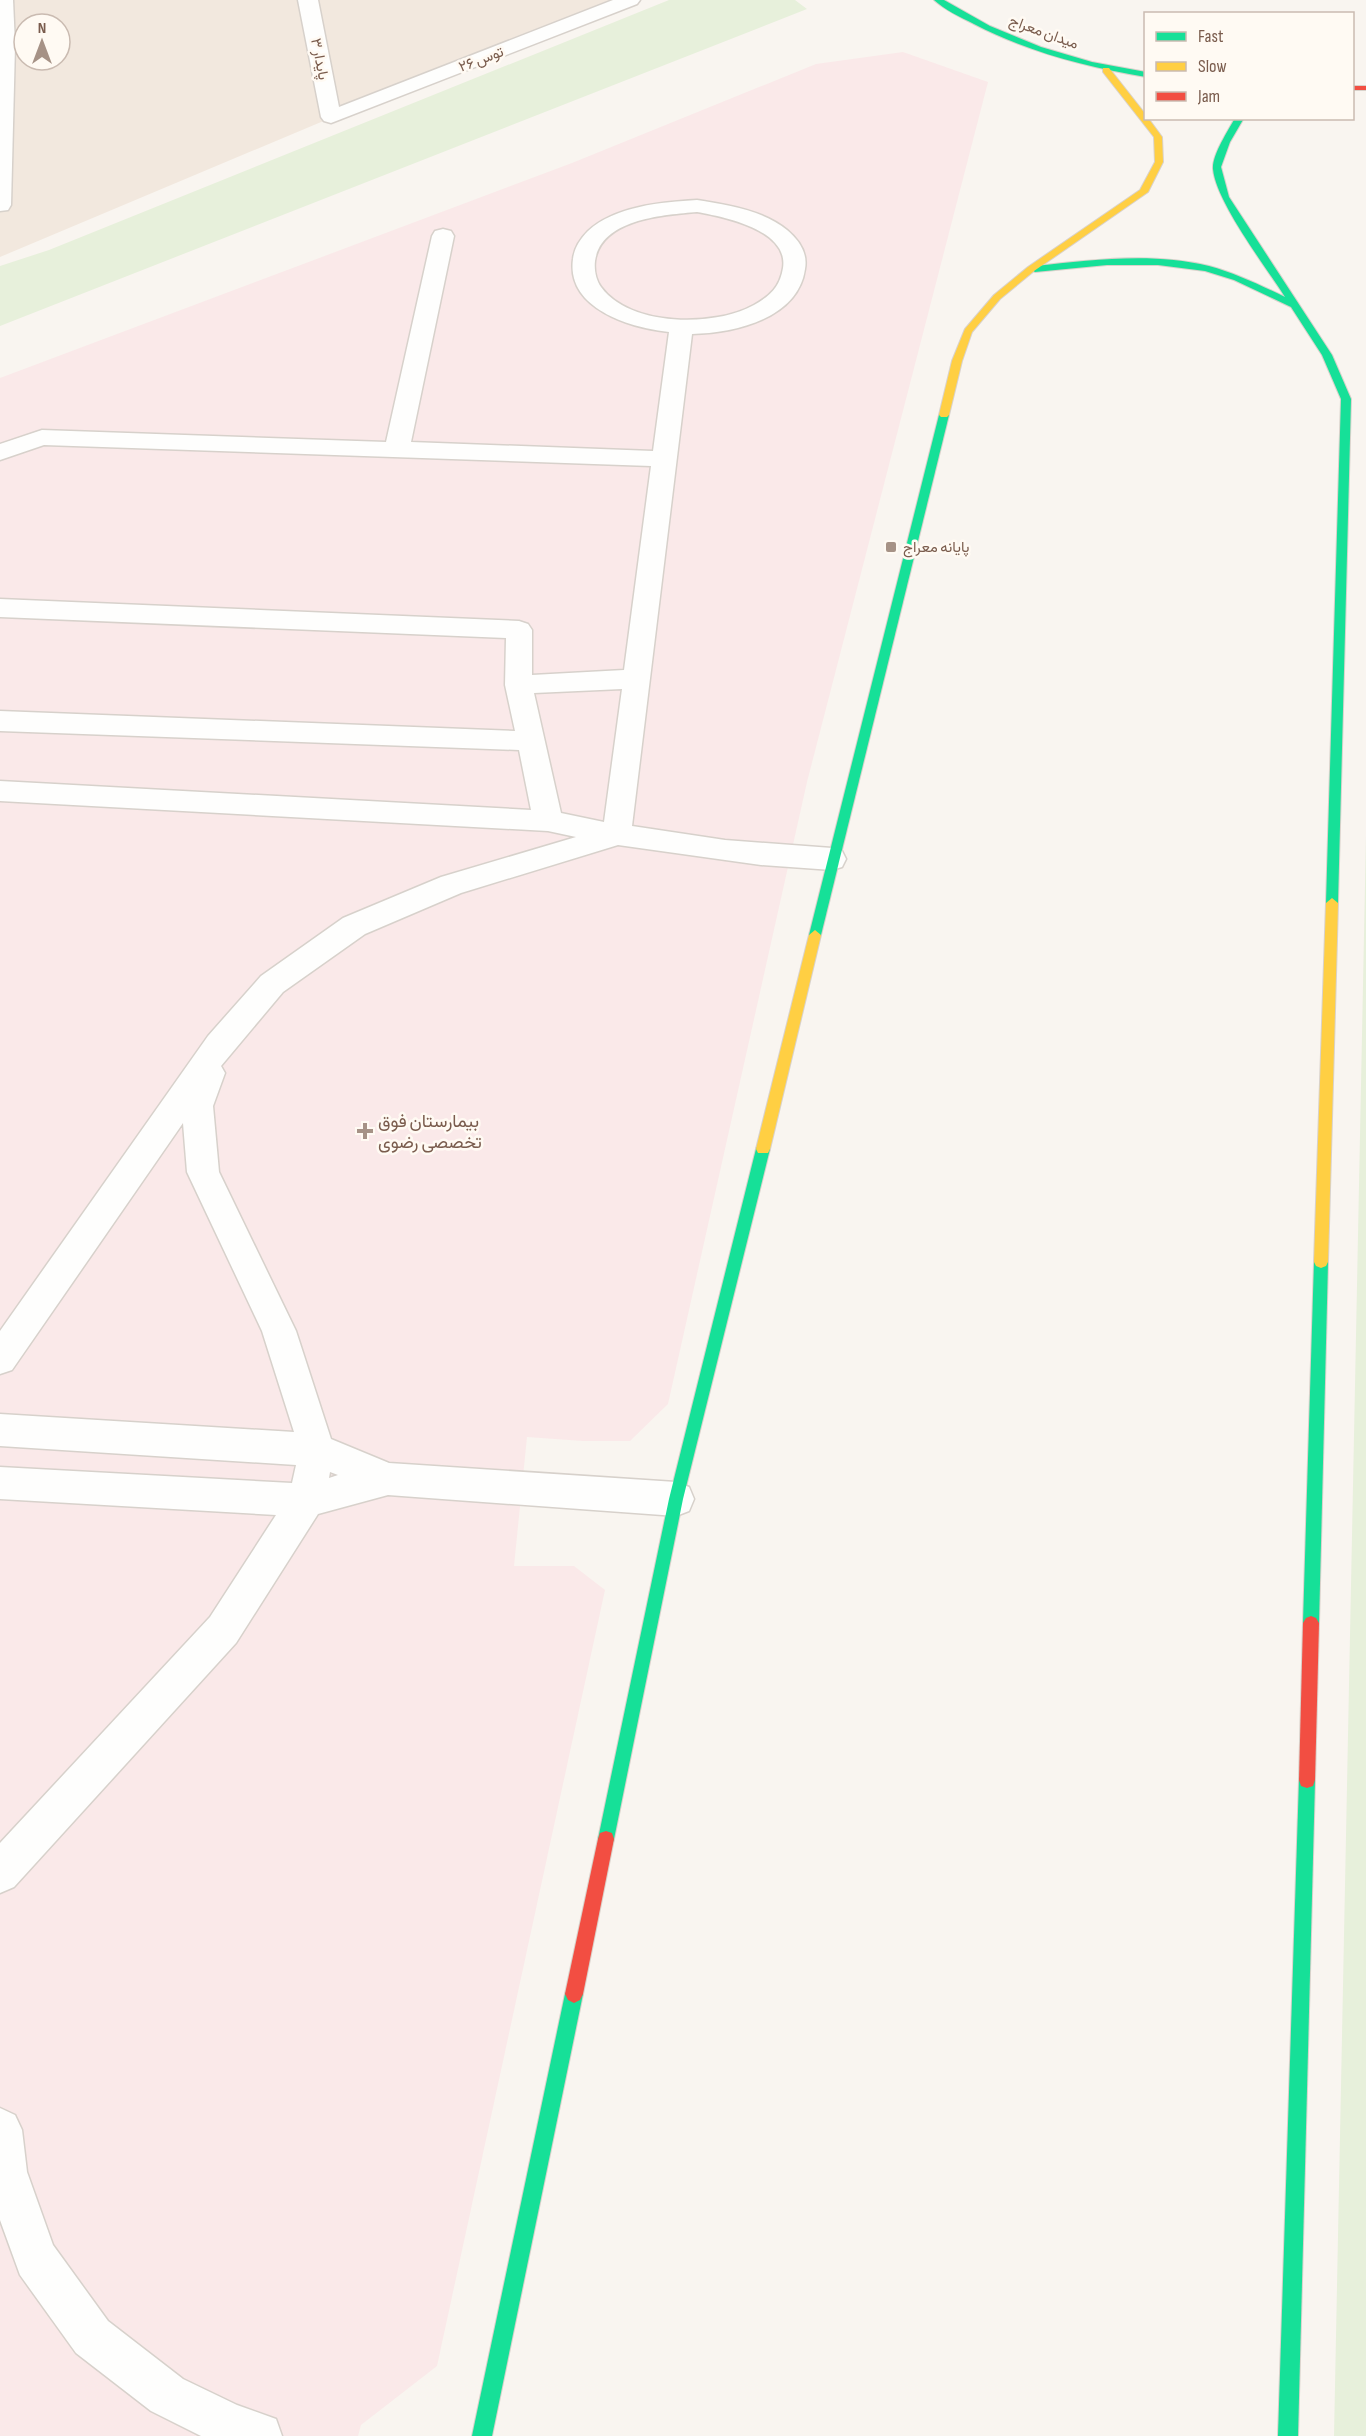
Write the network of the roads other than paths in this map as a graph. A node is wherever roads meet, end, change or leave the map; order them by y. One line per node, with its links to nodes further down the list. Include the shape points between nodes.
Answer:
1 (3, 0): 11 (street)
2 (308, 0): 7 (street, پایدار ۳)
3 (630, 0): 7 (street, توس ۲۶)
4 (938, 0): 5 (street, میدان معراج, via 963,18 1037,49)
5 (1106, 70): 6 (street, میدان معراج); 8 (street)
6 (1144, 75)
7 (331, 117)
8 (1144, 118)
9 (1145, 120): 13 (street, via 1158,136 1159,162 1144,192)
10 (1239, 120): 14 (street, via 1216,167 1225,197)
11 (0, 205)
12 (443, 236): 16 (street)
13 (1032, 269): 14 (street, via 1116,261 1174,263 1227,274); 29 (street, via 997,297 968,331 957,361)
14 (1292, 304): 42 (street, via 1327,356 1346,399)
15 (681, 327): 15 (street, via 747,318 772,305 789,288 796,269 792,251 778,233 756,220 696,206 634,215 609,227 591,242 583,261 584,279 597,297 618,312 648,323); 18 (street)
16 (397, 449): 17 (street, via 42,437); 18 (street)
17 (0, 452)
18 (664, 459): 20 (street)
19 (0, 608): 21 (street, via 519,630)
20 (637, 679): 21 (street); 28 (street)
21 (519, 685): 23 (street)
22 (0, 721): 23 (street)
23 (531, 741): 27 (street)
24 (0, 791): 25 (street)
25 (31, 793): 26 (street); 27 (street)
26 (0, 808)
27 (548, 821): 28 (street)
28 (617, 835): 29 (street); 30 (street, via 451,885 354,926 272,984)
29 (832, 859): 36 (street)
30 (219, 1045): 31 (street); 33 (street, via 197,1106 203,1172 279,1332)
31 (0, 1359)
32 (0, 1430): 33 (street)
33 (316, 1450): 34 (street); 37 (street)
34 (388, 1479): 36 (street); 37 (street)
35 (0, 1483): 37 (street)
36 (676, 1498): 41 (street)
37 (306, 1500): 38 (street, via 223,1630)
38 (0, 1873)
39 (0, 2130): 40 (street, via 5,2172 36,2259 92,2337 167,2395)
40 (259, 2436)
41 (482, 2436)
42 (1288, 2436)

